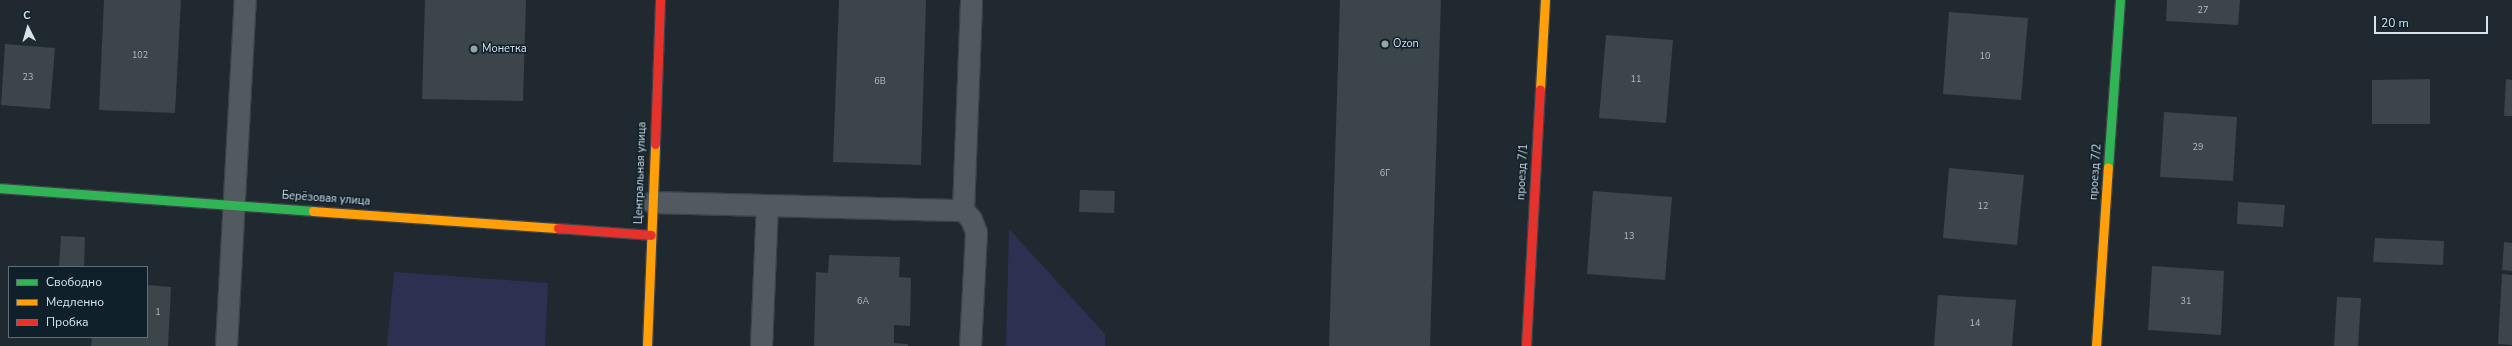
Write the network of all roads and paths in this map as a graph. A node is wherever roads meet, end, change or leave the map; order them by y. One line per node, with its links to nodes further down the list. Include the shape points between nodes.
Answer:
1 (245, 0): 8 (lane)
2 (660, 0): 7 (street, Центральная улица)
3 (972, 0): 10 (lane)
4 (1545, 0): 16 (street, проезд 7/1)
5 (2120, 0): 17 (street, проезд 7/2)
6 (0, 188): 8 (street, Берёзовая улица)
7 (652, 202): 9 (lane); 11 (street, Центральная улица)
8 (233, 205): 11 (street, Берёзовая улица); 12 (lane)
9 (767, 205): 10 (lane); 14 (lane)
10 (963, 210): 15 (lane, via 971,219 976,232)
11 (651, 234): 13 (street, Центральная улица)
12 (226, 346)
13 (647, 346)
14 (761, 346)
15 (970, 346)
16 (1526, 346)
17 (2096, 346)

